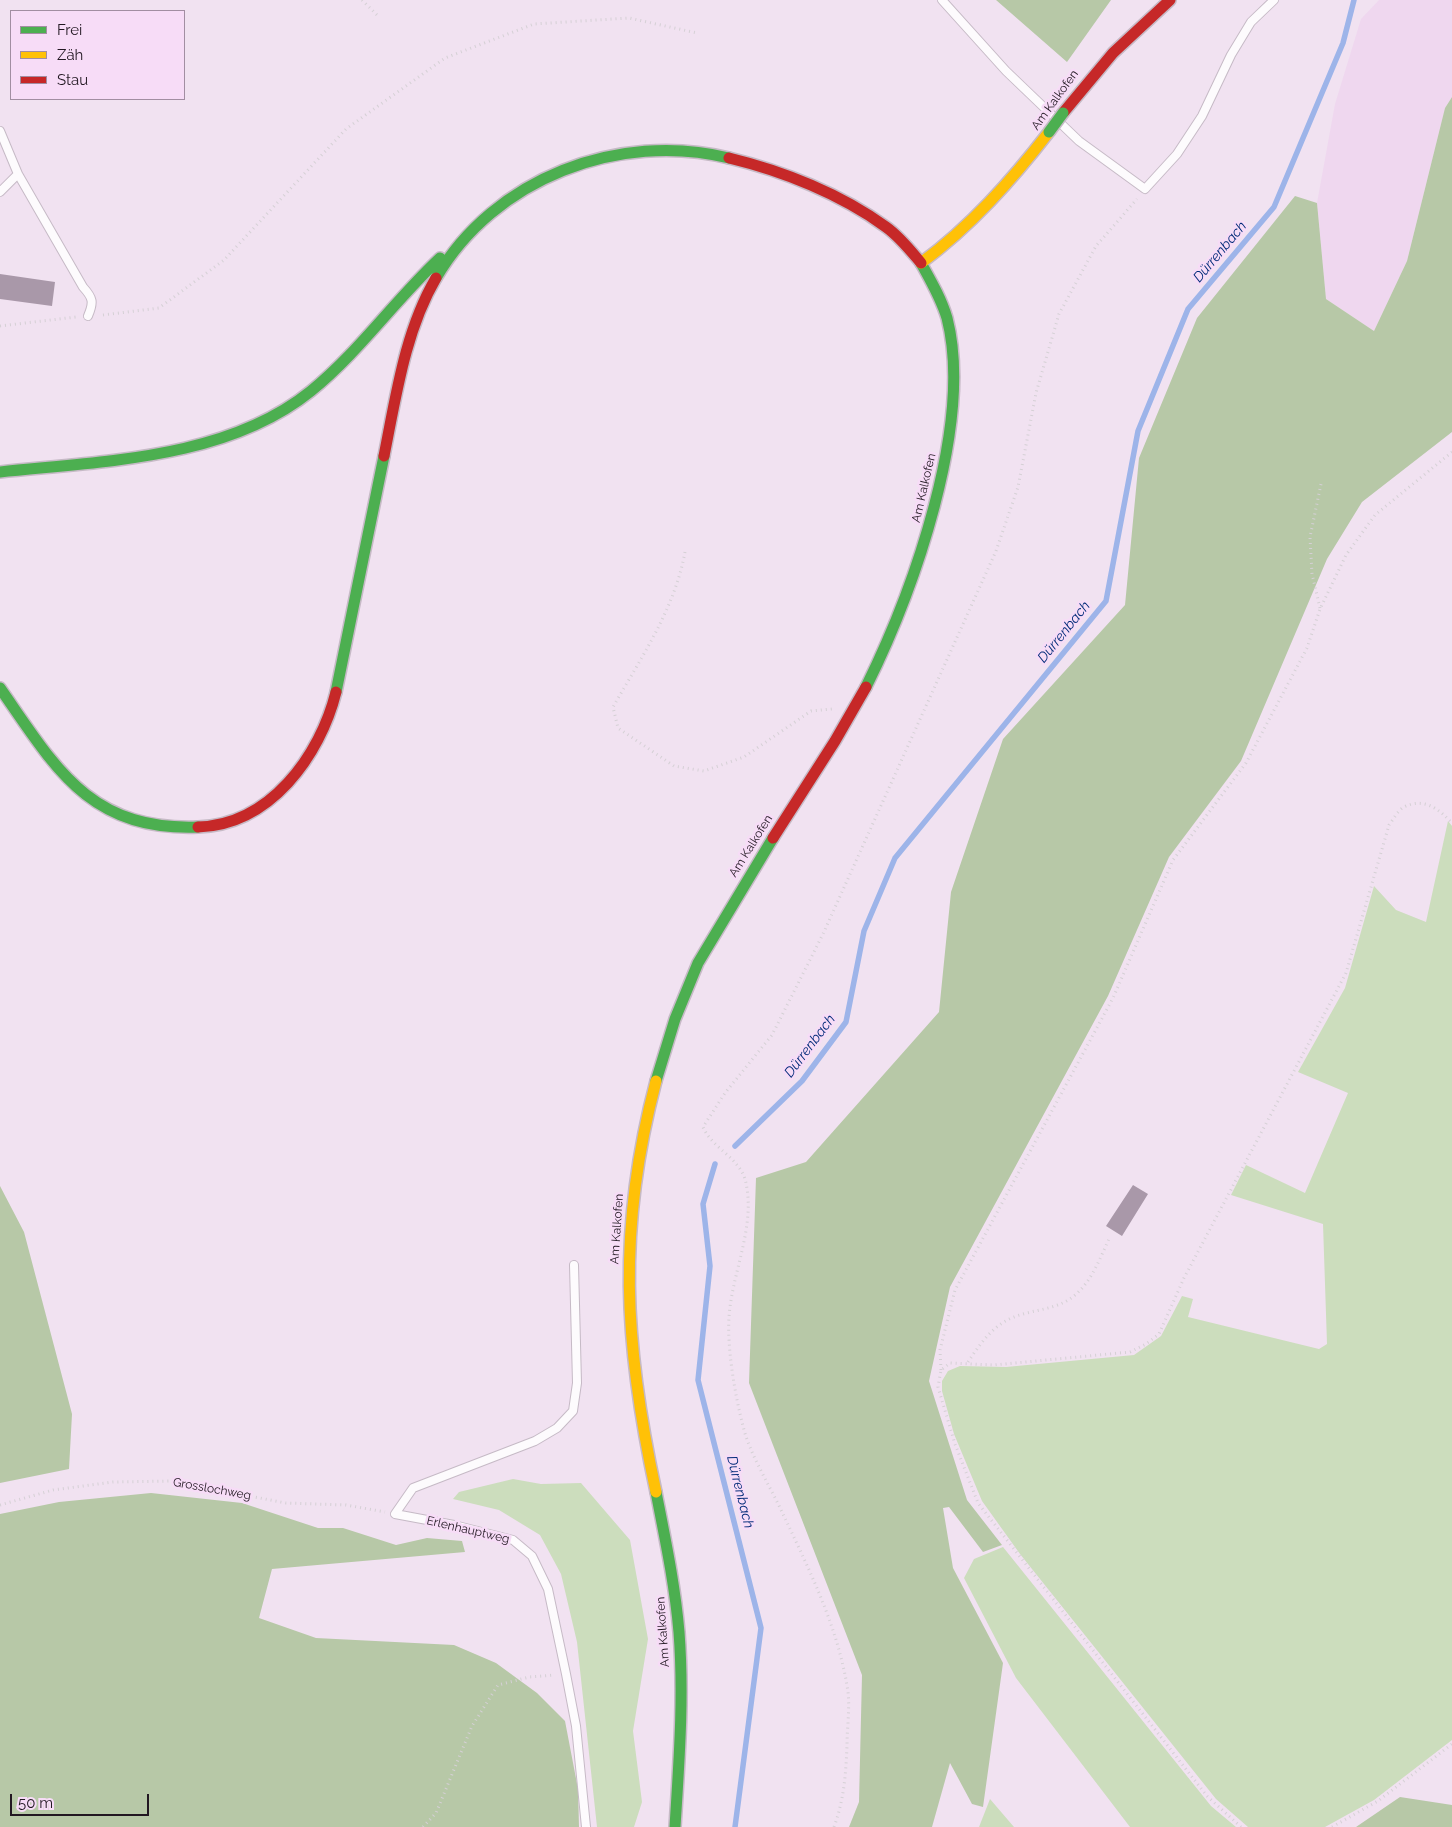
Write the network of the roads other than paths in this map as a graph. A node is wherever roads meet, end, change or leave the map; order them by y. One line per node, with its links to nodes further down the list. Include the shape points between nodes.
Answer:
1 (942, 0): 3 (lane, via 1006,70 1079,141 1145,189 1177,154 1202,116 1251,22)
2 (1170, 0): 8 (main road, Am Kalkofen, bridge, via 1142,22 1089,77 1019,171 980,214 946,246)
3 (1274, 0)
4 (0, 131): 5 (lane)
5 (18, 174): 6 (lane); 9 (lane, via 83,287 92,296 93,304)
6 (0, 192)
7 (469, 232): 8 (main road, via 506,200 583,161 644,148 700,152 775,174 852,206 887,228); 10 (main road, via 411,283 333,371 291,406 263,424 234,437 179,451); 11 (main road, via 448,257 417,318 407,350 334,698 306,761 285,787 262,808 233,821 200,829 161,828 129,819 87,797 52,762)
8 (921, 263): 14 (main road, Am Kalkofen, via 932,277 948,327 954,363 954,406 948,445 927,533 901,614 852,714 764,849 696,966 669,1035 638,1146 627,1238 628,1323 641,1422 676,1607 680,1707)
9 (88, 316)
10 (0, 472)
11 (0, 688)
12 (574, 1265): 13 (lane, Erlenhauptweg, via 577,1383 573,1411 557,1428 535,1441 413,1488 395,1514 513,1540 532,1556 548,1589 566,1674 576,1726)
13 (586, 1827)
14 (675, 1827)

